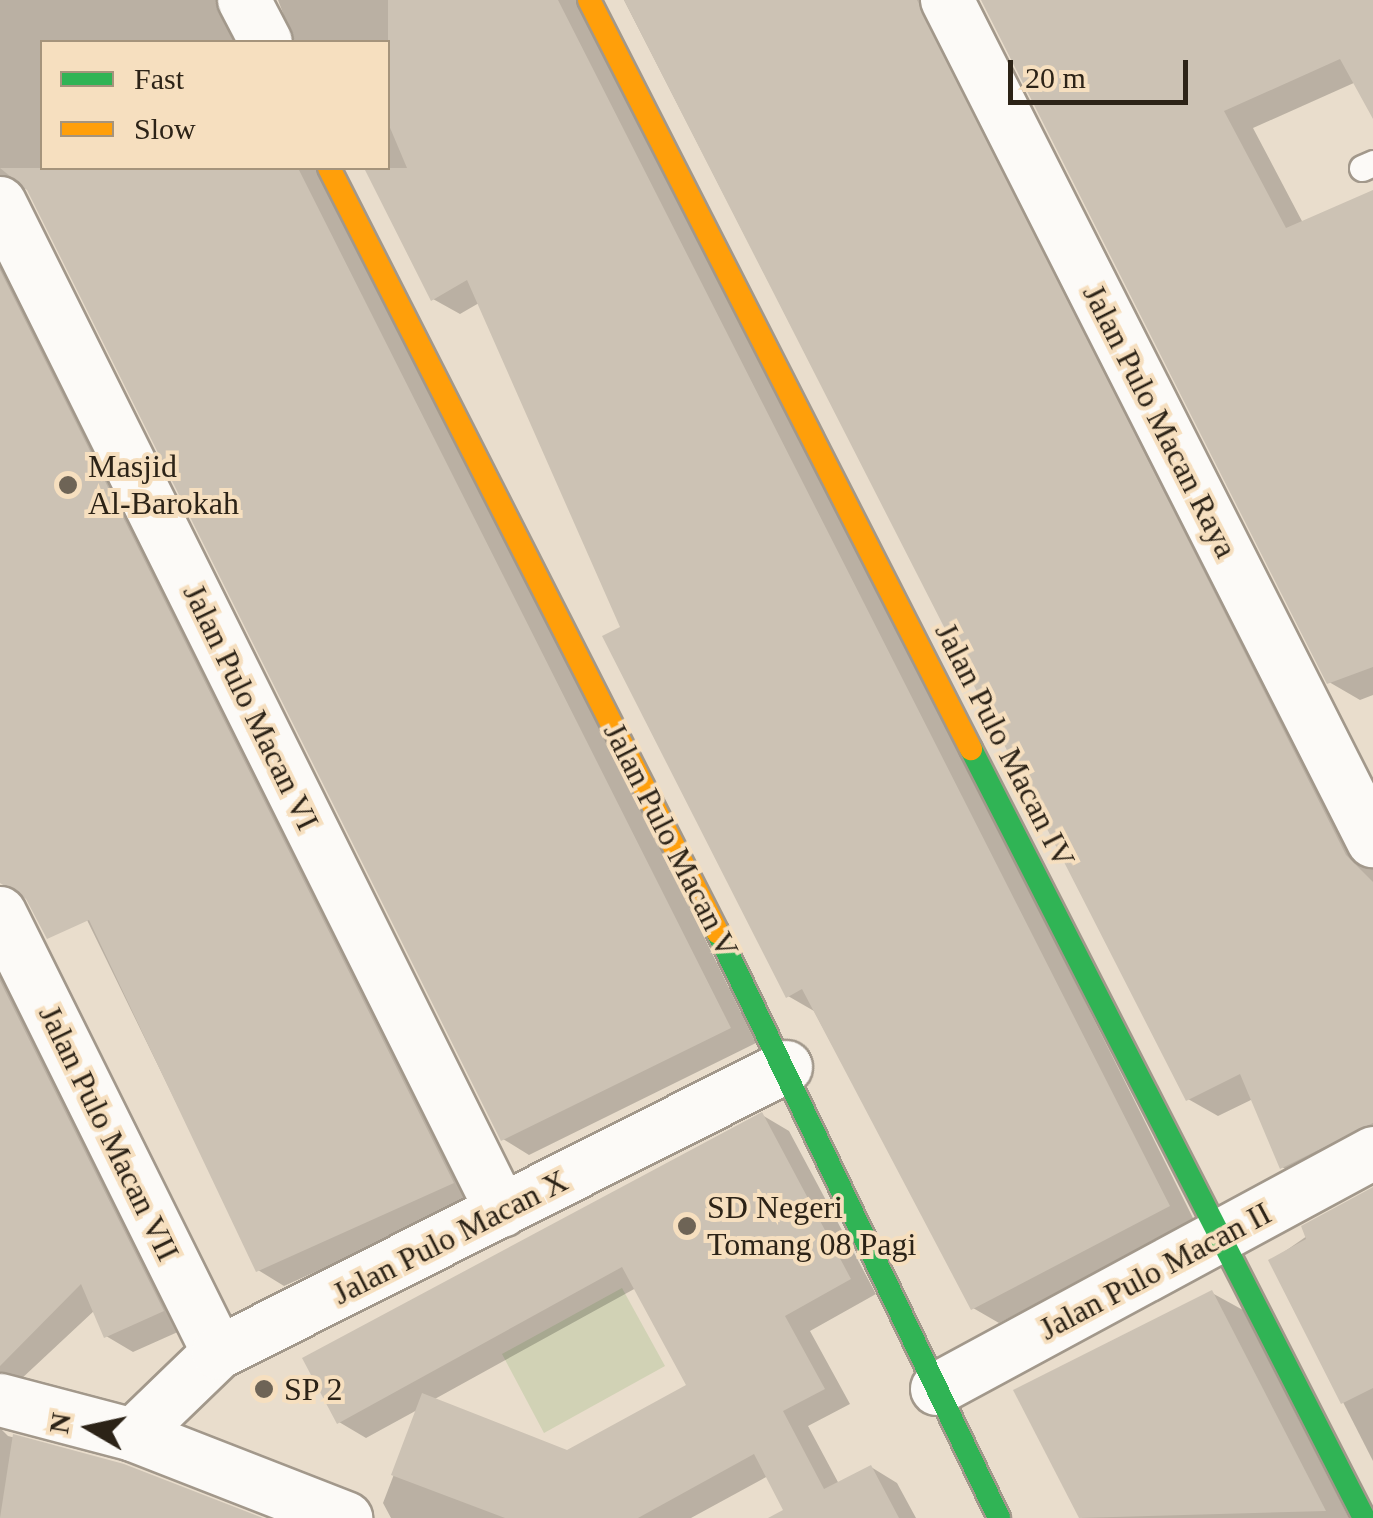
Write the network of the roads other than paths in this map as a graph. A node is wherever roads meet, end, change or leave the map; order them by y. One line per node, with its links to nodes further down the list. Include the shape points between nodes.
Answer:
1 (244, 0): 4 (street)
2 (589, 0): 12 (street, Jalan Pulo Macan IV)
3 (947, 0): 7 (street, Jalan Pulo Macan Raya)
4 (265, 40)
5 (331, 170): 9 (street, Jalan Pulo Macan V)
6 (0, 204): 11 (street, Jalan Pulo Macan VI)
7 (1373, 841)
8 (0, 913): 13 (street, Jalan Pulo Macan VII)
9 (786, 1067): 11 (street, Jalan Pulo Macan X); 14 (street, Jalan Pulo Macan V)
10 (1373, 1153): 12 (street, Jalan Pulo Macan II)
11 (502, 1210): 13 (street, Jalan Pulo Macan X)
12 (1221, 1236): 14 (street, Jalan Pulo Macan II); 19 (street, Jalan Pulo Macan IV)
13 (218, 1353): 16 (street, Jalan Pulo Macan X)
14 (937, 1389): 18 (street, Jalan Pulo Macan V)
15 (0, 1400): 16 (street)
16 (133, 1435): 17 (street)
17 (330, 1514)
18 (999, 1518)
19 (1364, 1518)

